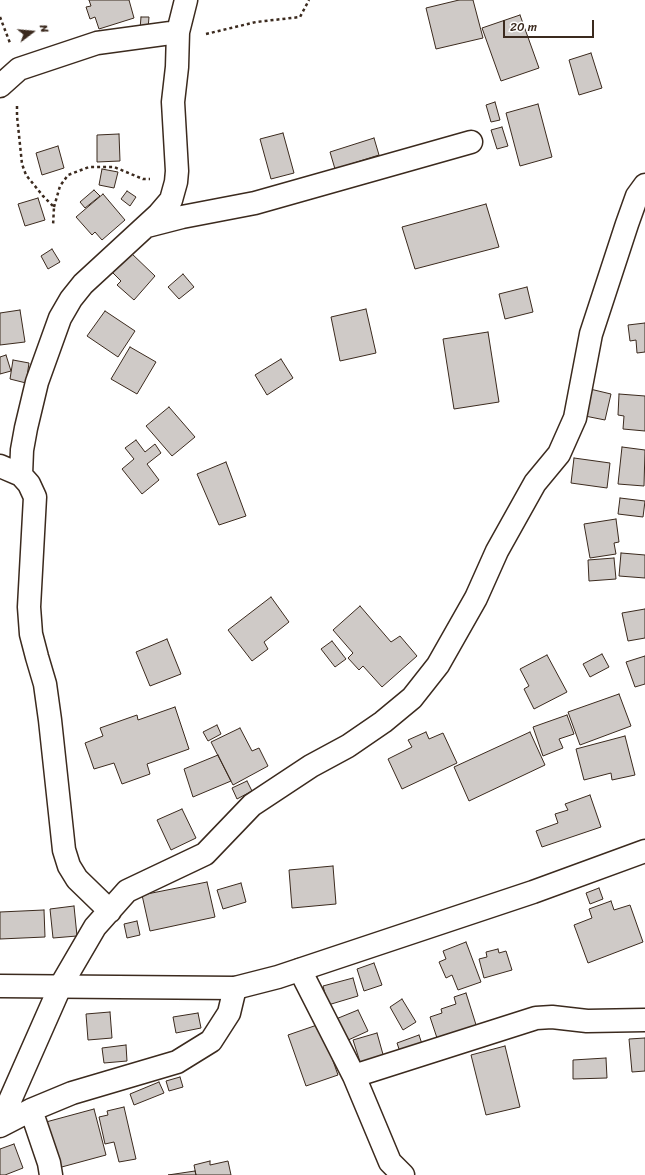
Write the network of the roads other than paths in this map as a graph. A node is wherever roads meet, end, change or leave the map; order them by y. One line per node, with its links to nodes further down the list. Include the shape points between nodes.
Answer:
1 (186, 0): 2 (street)
2 (178, 32): 3 (street, via 97,43 19,69); 6 (street, via 173,102 176,182 171,200)
3 (0, 86)
4 (471, 142): 6 (street, via 255,203)
5 (645, 185): 10 (street, via 637,196 591,334 575,418 559,454 535,483 497,551 476,598 438,665 412,698 383,722 252,805 205,854 127,891)
6 (143, 227): 8 (street, via 84,284 60,318 37,382 22,450)
7 (0, 466): 8 (street)
8 (21, 475): 10 (street, via 30,484 35,497 29,606 31,634 45,684 64,850 77,879)
9 (645, 851): 11 (street, via 533,892)
10 (110, 911): 13 (street, via 95,927)
11 (300, 970): 14 (street); 16 (street)
12 (0, 986): 13 (street)
13 (60, 987): 14 (street); 18 (street)
14 (235, 988): 17 (street, via 230,1013 211,1041 177,1062 72,1092)
15 (645, 1020): 16 (street, via 587,1021 536,1018)
16 (354, 1076): 21 (street, via 390,1162)
17 (31, 1110): 19 (street); 20 (street, via 50,1163)
18 (0, 1123)
19 (0, 1126)
20 (51, 1175)
21 (403, 1175)

